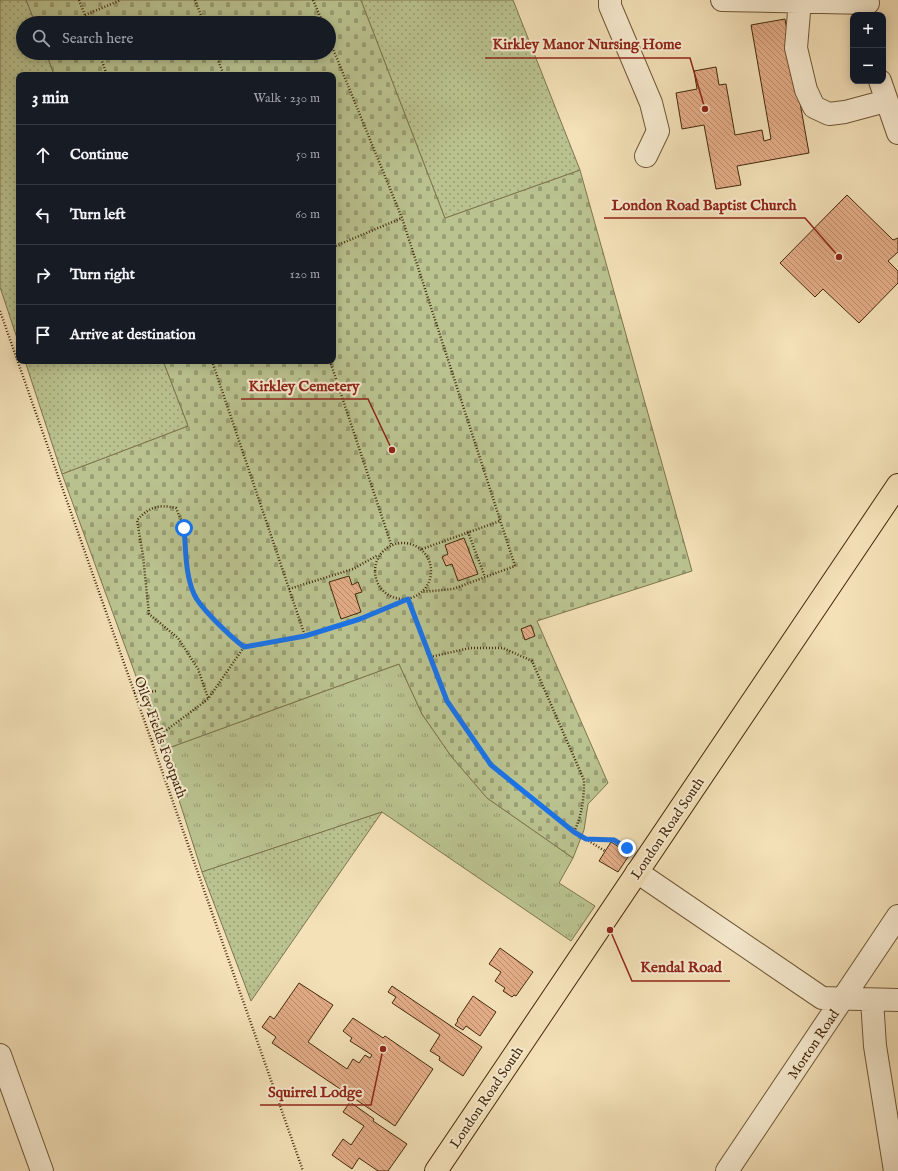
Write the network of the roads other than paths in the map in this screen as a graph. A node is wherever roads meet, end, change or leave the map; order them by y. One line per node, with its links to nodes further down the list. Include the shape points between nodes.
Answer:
1 (610, 0): 7 (street, via 610,6 651,103 658,131)
2 (722, 0): 3 (street)
3 (800, 0): 4 (street); 5 (street, via 796,48 806,90 814,107 829,114 868,107)
4 (869, 6)
5 (883, 91): 6 (street)
6 (898, 133)
7 (646, 156)
8 (898, 485): 9 (main road, London Road South)
9 (637, 872): 11 (street, via 822,998); 16 (main road, London Road South)
10 (898, 916): 11 (street, Morton Road)
11 (843, 999): 12 (street); 17 (street, Morton Road)
12 (872, 1000): 13 (street); 18 (street, via 875,1046)
13 (898, 1000)
14 (0, 1055): 15 (street)
15 (42, 1171)
16 (436, 1171)
17 (726, 1171)
18 (895, 1171)

